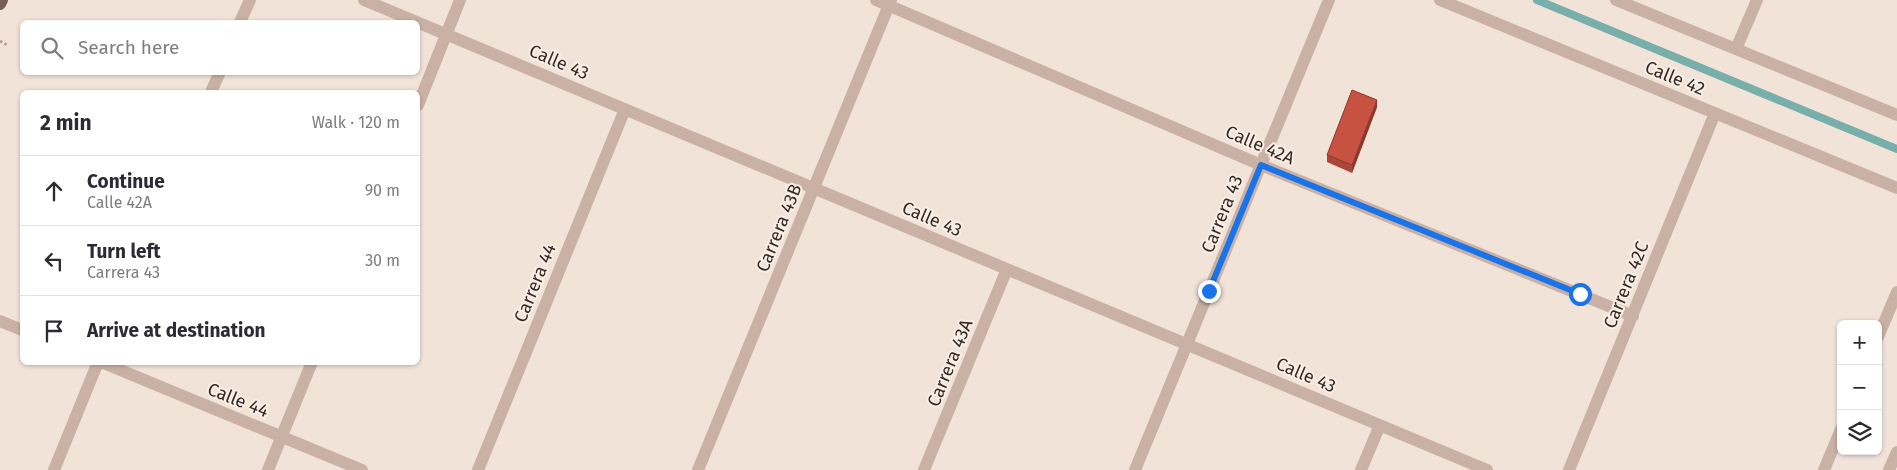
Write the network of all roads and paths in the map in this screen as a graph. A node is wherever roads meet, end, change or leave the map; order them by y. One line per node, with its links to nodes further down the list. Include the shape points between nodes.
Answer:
1 (2, 0): 11 (main road)
2 (250, 0): 12 (street)
3 (364, 0): 13 (street, Calle 43)
4 (460, 0): 15 (street)
5 (876, 0): 10 (street, Calle 42A)
6 (1329, 0): 25 (street, Carrera 43)
7 (1440, 0): 23 (street, Calle 42)
8 (1616, 0): 18 (street)
9 (1757, 0): 18 (street)
10 (890, 3): 25 (street, Calle 42A); 26 (street, Carrera 43B)
11 (0, 4)
12 (241, 20)
13 (412, 20)
14 (420, 23): 15 (street, Calle 43)
15 (446, 34): 21 (street); 22 (street, Calle 43)
16 (0, 42): 17 (path)
17 (7, 45)
18 (1736, 49): 24 (street)
19 (219, 75): 20 (street)
20 (212, 90)
21 (420, 100)
22 (625, 109): 26 (street, Calle 43); 45 (street, Carrera 44)
23 (1715, 113): 27 (street, Calle 42); 30 (street, Carrera 42C)
24 (1897, 115)
25 (1261, 165): 30 (street, Calle 42A); 34 (street, Carrera 43)
26 (814, 188): 28 (street, Calle 43); 46 (street, Carrera 43B)
27 (1897, 188)
28 (1007, 269): 34 (street, Calle 43); 47 (street, Carrera 43A)
29 (1897, 292): 32 (street)
30 (1633, 316): 51 (street, Carrera 42C)
31 (0, 321): 33 (street)
32 (1882, 328)
33 (20, 329)
34 (1187, 345): 38 (street, Calle 43); 48 (street, Carrera 43)
35 (99, 365): 42 (street)
36 (107, 365): 39 (street, Calle 44)
37 (311, 365): 39 (street)
38 (1380, 425): 49 (street); 50 (street, Calle 43)
39 (282, 437): 43 (street); 44 (street, Calle 44)
40 (1837, 439): 52 (street)
41 (1897, 452): 53 (street)
42 (54, 470)
43 (268, 470)
44 (362, 470)
45 (478, 470)
46 (698, 470)
47 (924, 470)
48 (1135, 470)
49 (1361, 470)
50 (1487, 470)
51 (1569, 470)
52 (1824, 470)
53 (1889, 470)

